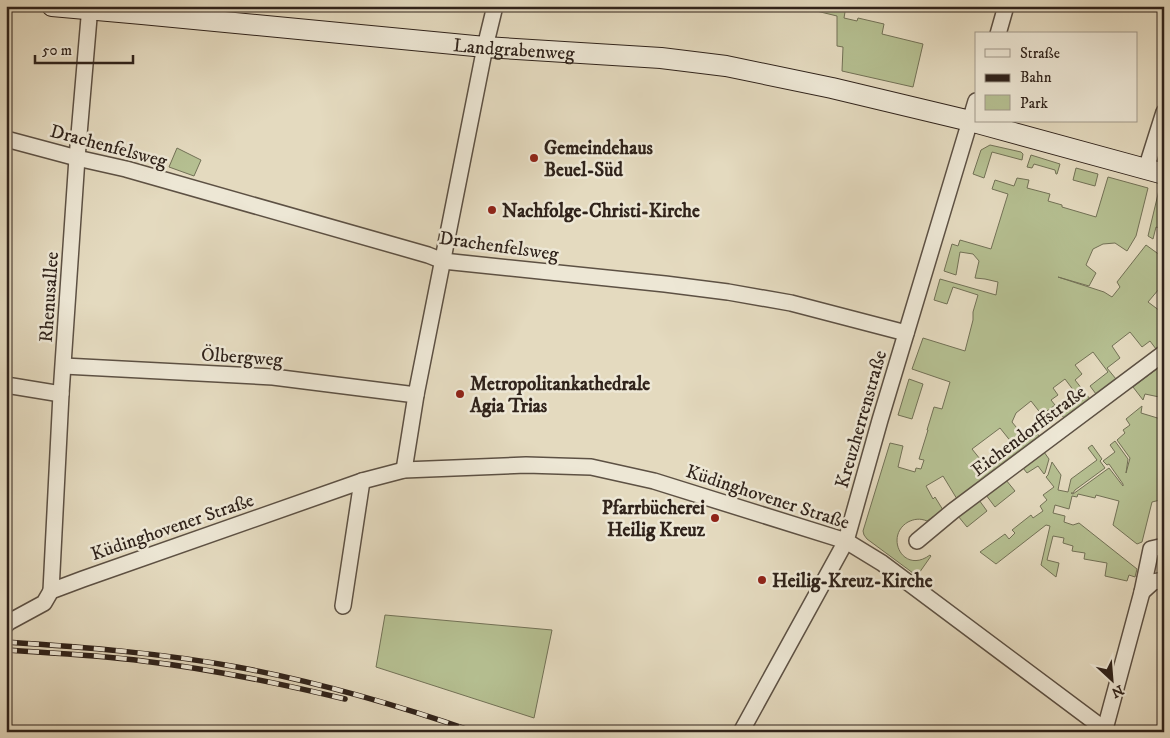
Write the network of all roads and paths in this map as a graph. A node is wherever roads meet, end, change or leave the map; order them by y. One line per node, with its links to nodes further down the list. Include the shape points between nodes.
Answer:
1 (52, 6): 4 (street, Landgrabenweg)
2 (495, 6): 6 (street)
3 (1006, 6): 5 (street)
4 (90, 8): 6 (street, Landgrabenweg); 11 (street, Rhenusallee)
5 (999, 32)
6 (485, 47): 9 (street, Landgrabenweg, via 661,58 726,66); 13 (street)
7 (975, 104): 9 (street, Kreuzherrenstraße)
8 (1164, 112): 12 (street)
9 (970, 121): 12 (street, Landgrabenweg); 14 (street, Kreuzherrenstraße)
10 (6, 139): 11 (street, Drachenfelsweg)
11 (77, 158): 13 (street, Drachenfelsweg, via 126,169); 16 (street, Rhenusallee)
12 (1155, 171)
13 (443, 261): 14 (street, Drachenfelsweg, via 728,292); 19 (street)
14 (906, 333): 22 (street, Kreuzherrenstraße)
15 (1164, 353): 23 (street, Eichendorffstraße)
16 (64, 366): 18 (street, Rhenusallee); 19 (street, Ölbergweg, via 273,377)
17 (6, 385): 18 (street)
18 (61, 394): 26 (street, Rhenusallee)
19 (416, 395): 20 (street)
20 (404, 470): 21 (street, Küdinghovener Straße); 22 (street, Küdinghovener Straße, via 526,465 590,467 654,481)
21 (362, 481): 26 (street, Küdinghovener Straße); 28 (street)
22 (846, 541): 30 (street, Küdinghovener Straße, via 882,563); 31 (street, Kreuzherrenstraße)
23 (917, 541)
24 (1164, 546): 27 (street, Küdinghovener Straße, via 1150,549)
25 (1164, 580): 27 (street, via 1153,582)
26 (51, 591): 29 (street, Küdinghovener Straße, via 44,603)
27 (1142, 592): 30 (street, Küdinghovener Straße)
28 (344, 606)
29 (6, 625)
30 (1106, 730)
31 (741, 732)

